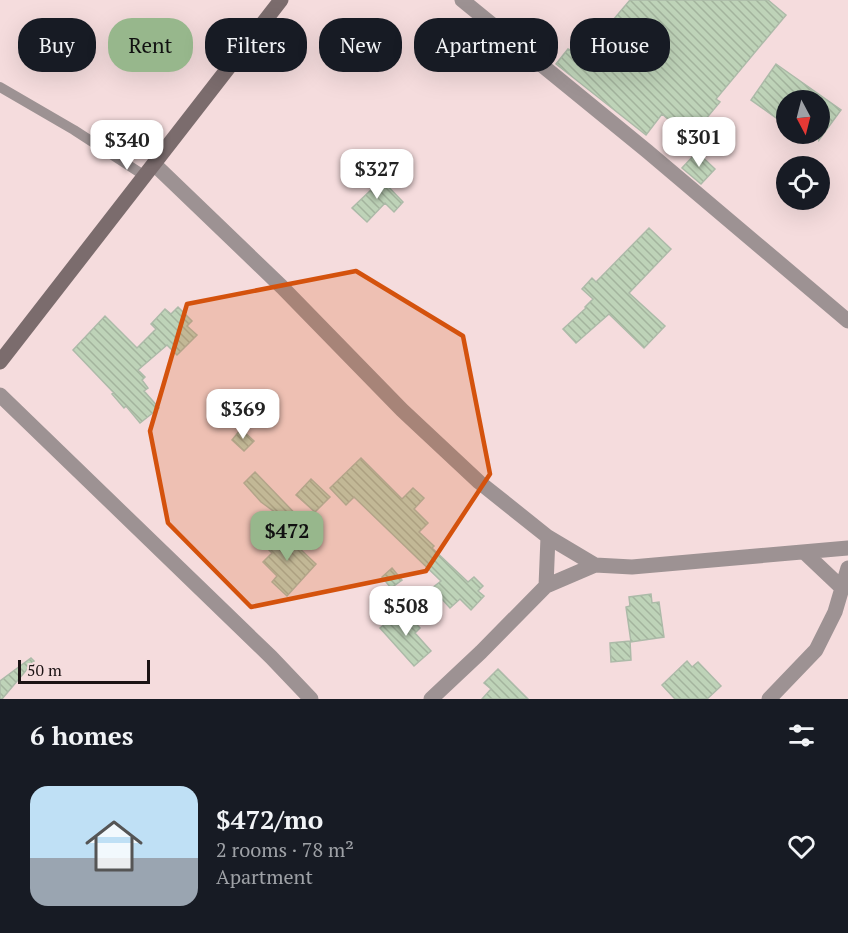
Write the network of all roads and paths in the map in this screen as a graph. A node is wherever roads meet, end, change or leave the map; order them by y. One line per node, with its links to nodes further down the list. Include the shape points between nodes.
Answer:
1 (281, 0): 4 (street)
2 (462, 0): 5 (street)
3 (0, 87): 4 (lane)
4 (149, 170): 6 (street); 8 (street, via 282,287 479,482)
5 (848, 321)
6 (0, 362)
7 (0, 395): 15 (street)
8 (548, 537): 11 (street); 13 (street)
9 (848, 548): 10 (street)
10 (804, 552): 11 (street, via 632,567); 14 (street)
11 (595, 565): 13 (street)
12 (848, 568): 14 (street)
13 (546, 586): 16 (street)
14 (841, 587): 17 (street, via 835,612 816,651)
15 (311, 699)
16 (431, 699)
17 (769, 699)

